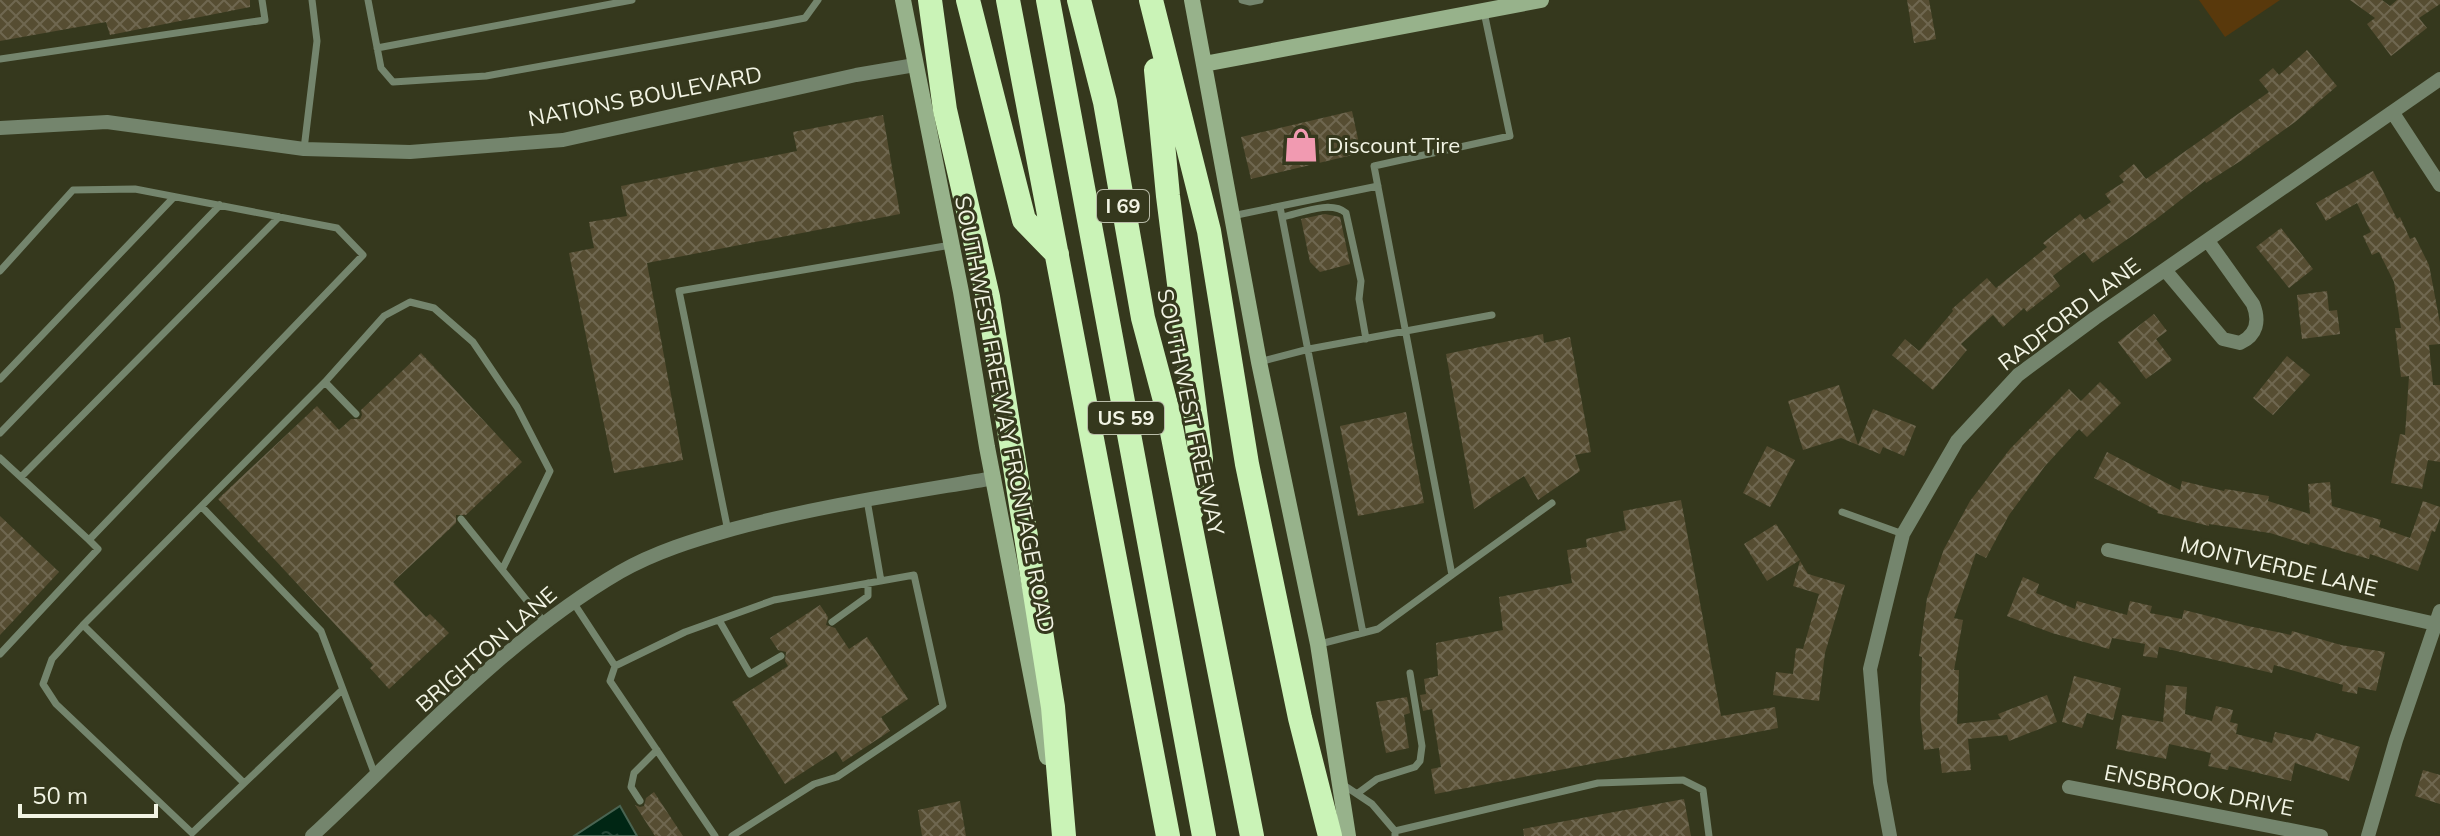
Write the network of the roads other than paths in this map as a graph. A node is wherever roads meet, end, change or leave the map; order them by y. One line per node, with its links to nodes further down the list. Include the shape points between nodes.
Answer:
1 (262, 0): 19 (lane, via 265,20)
2 (312, 0): 25 (lane, via 317,41)
3 (368, 0): 18 (lane)
4 (632, 0): 18 (lane)
5 (818, 0): 18 (lane, via 805,18 486,76 393,82 381,68)
6 (903, 0): 21 (main road, SOUTHWEST FREEWAY FRONTAGE ROAD)
7 (930, 0): 89 (highway, via 945,110 988,297 1053,707)
8 (968, 0): 36 (highway, via 1024,220)
9 (1008, 0): 36 (highway)
10 (1048, 0): 91 (highway, US 59)
11 (1079, 0): 56 (highway, SOUTHWEST FREEWAY / I 69, via 1105,102 1143,318 1168,412)
12 (1150, 0): 56 (highway, via 1201,459); 93 (highway, via 1209,231 1247,464)
13 (1192, 0): 20 (main road)
14 (1242, 0): 15 (lane)
15 (1260, 0)
16 (1541, 0): 17 (main road)
17 (1484, 12): 20 (main road); 27 (lane, via 1510,136 1374,166)
18 (377, 48)
19 (0, 59)
20 (1204, 64): 31 (main road)
21 (915, 65): 25 (street, NATIONS BOULEVARD, via 563,140 410,152); 35 (main road, SOUTHWEST FREEWAY FRONTAGE ROAD)
22 (2440, 79): 23 (street, RADFORD LANE)
23 (2393, 113): 26 (street); 34 (street, RADFORD LANE)
24 (0, 128): 25 (street, NATIONS BOULEVARD, via 107,122)
25 (304, 149)
26 (2440, 185)
27 (1378, 186): 30 (lane); 40 (lane)
28 (174, 197): 29 (lane); 38 (lane, via 135,189 73,190); 44 (lane)
29 (220, 205): 32 (lane); 47 (lane)
30 (1280, 207): 31 (lane); 33 (lane)
31 (1232, 216): 43 (main road)
32 (279, 217): 49 (lane); 59 (lane, via 337,228 363,255)
33 (1283, 217): 41 (lane, via 1331,207 1346,213 1361,281); 42 (lane)
34 (2208, 241): 37 (street, RADFORD LANE); 37 (street, via 2258,315 2249,339 2223,339)
35 (951, 245): 50 (main road, SOUTHWEST FREEWAY FRONTAGE ROAD); 57 (lane, via 679,291)
36 (1057, 254): 90 (highway)
37 (2165, 270): 58 (street, RADFORD LANE, via 2018,375 1957,441)
38 (0, 271)
39 (1492, 315): 40 (lane)
40 (1406, 331): 41 (lane); 62 (lane)
41 (1366, 339): 42 (lane)
42 (1309, 349): 43 (lane); 71 (lane)
43 (1259, 362): 72 (main road)
44 (0, 379)
45 (325, 382): 46 (lane); 53 (lane); 61 (lane, via 384,316 410,302 434,308 473,342 517,407 550,471)
46 (356, 414)
47 (0, 433)
48 (0, 458): 49 (lane)
49 (21, 477): 59 (lane)
50 (994, 478): 51 (street, BRIGHTON LANE); 89 (main road, SOUTHWEST FREEWAY FRONTAGE ROAD)
51 (867, 500): 57 (street, BRIGHTON LANE); 63 (lane)
52 (1552, 503): 62 (lane)
53 (202, 507): 70 (lane); 77 (lane, via 321,631)
54 (1842, 512): 58 (lane)
55 (461, 519): 61 (lane)
56 (1189, 528): 92 (highway, SOUTHWEST FREEWAY / I 69)
57 (728, 531): 65 (street, BRIGHTON LANE, via 622,571)
58 (1903, 534): 96 (street, RADFORD LANE, via 1870,669)
59 (89, 540): 73 (lane, via 98,549)
60 (2108, 550): 67 (street, MONTVERDE LANE)
61 (503, 568): 69 (lane)
62 (1452, 575): 71 (lane, via 1378,629)
63 (881, 581): 64 (lane); 88 (lane, via 914,575 943,706 837,777 814,784)
64 (868, 583): 66 (lane, via 774,600); 68 (lane, via 868,596)
65 (573, 602): 69 (street, BRIGHTON LANE); 75 (lane)
66 (719, 620): 74 (lane, via 750,674); 75 (lane)
67 (2438, 620): 98 (street)
68 (832, 622)
69 (545, 623): 79 (street, BRIGHTON LANE)
70 (83, 625): 80 (lane); 80 (lane, via 52,659 43,684 56,704 192,833)
71 (1363, 633): 72 (lane)
72 (1318, 644): 81 (main road)
73 (0, 654)
74 (781, 656)
75 (615, 666): 78 (lane, via 610,681)
76 (1410, 673): 83 (lane, via 1420,761)
77 (342, 690): 79 (lane); 80 (lane)
78 (657, 750): 84 (lane, via 634,773 631,787); 87 (lane)
79 (376, 777): 86 (street, BRIGHTON LANE)
80 (243, 782)
81 (1340, 783): 83 (lane); 94 (main road)
82 (2069, 787): 97 (street, ENSBROOK DRIVE)
83 (1358, 793): 85 (lane)
84 (640, 801)
85 (1395, 833): 95 (lane, via 1598,783 1683,780 1703,790)
86 (312, 836)
87 (715, 836)
88 (732, 836)
89 (1063, 836)
90 (1168, 836)
91 (1204, 836)
92 (1252, 836)
93 (1330, 836)
94 (1348, 836)
95 (1709, 836)
96 (1890, 836)
97 (2321, 836)
98 (2368, 836)

